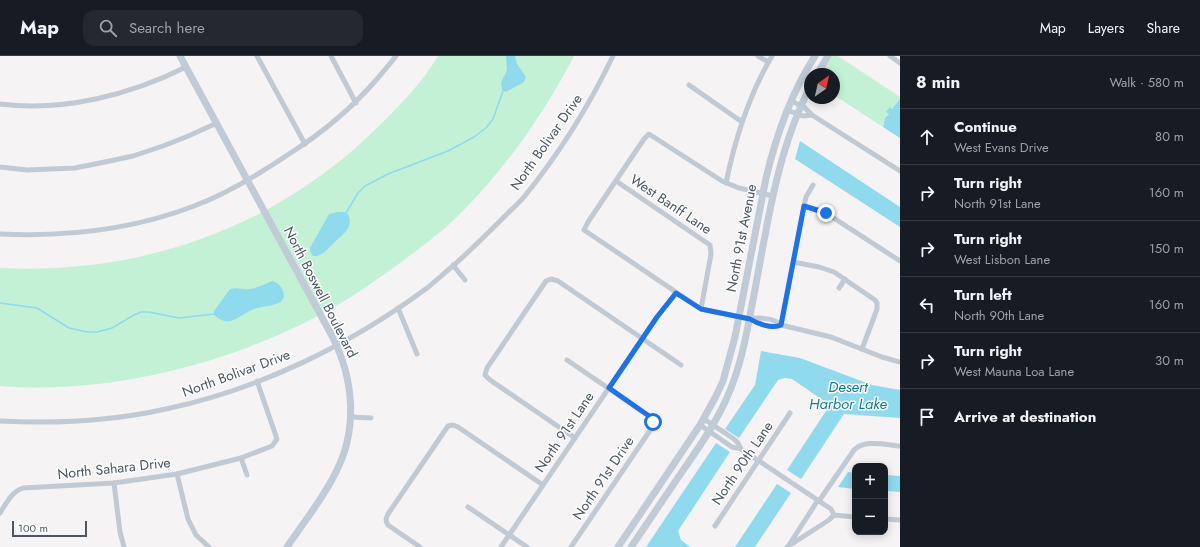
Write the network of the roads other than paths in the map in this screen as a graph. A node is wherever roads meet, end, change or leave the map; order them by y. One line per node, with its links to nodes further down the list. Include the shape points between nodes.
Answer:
1 (180, 56): 13 (main road, North Boswell Boulevard)
2 (257, 56): 26 (street)
3 (331, 56): 18 (street)
4 (396, 56): 18 (street)
5 (613, 56): 39 (street, North Bolivar Drive, via 599,86 557,152 527,193)
6 (758, 56): 11 (street)
7 (772, 56): 11 (street)
8 (815, 56): 17 (main road, North 91st Avenue)
9 (828, 56): 14 (main road)
10 (890, 56): 12 (street)
11 (768, 62): 24 (street)
12 (900, 63)
13 (186, 67): 19 (street, via 127,92 102,98 33,106); 25 (main road, North Boswell Boulevard)
14 (821, 68)
15 (689, 85): 24 (street)
16 (804, 99): 20 (main road, North 91st Avenue)
17 (791, 101): 20 (street); 21 (main road, North 91st Avenue)
18 (356, 103): 26 (street)
19 (0, 104)
20 (801, 105): 22 (main road, North 91st Avenue); 23 (street)
21 (788, 110): 22 (street); 33 (main road, North 91st Avenue, via 772,152)
22 (797, 114): 23 (street); 34 (main road, North 91st Avenue, via 781,161)
23 (812, 115): 28 (street)
24 (742, 122): 31 (street)
25 (216, 123): 27 (street, via 164,146 133,156 75,168 27,170); 29 (main road, North Boswell Boulevard)
26 (305, 144): 29 (street)
27 (0, 167)
28 (900, 171)
29 (248, 180): 36 (street, via 194,206 159,218 81,233 33,236); 50 (main road, North Boswell Boulevard)
30 (616, 181): 31 (street, via 649,134); 43 (street, via 584,230); 45 (street, West Banff Lane, via 708,243 711,254)
31 (726, 183): 33 (street)
32 (813, 186): 35 (street)
33 (763, 193): 34 (street); 46 (main road, North 91st Avenue)
34 (773, 196): 47 (main road, North 91st Avenue)
35 (804, 206): 37 (street, via 826,213); 38 (street)
36 (0, 234)
37 (900, 261)
38 (793, 262): 40 (street, via 819,267); 48 (street)
39 (453, 266): 41 (street); 44 (street, North Bolivar Drive)
40 (845, 279): 42 (street); 51 (street, via 877,303 877,310)
41 (465, 280)
42 (839, 288)
43 (676, 293): 45 (street); 49 (street, North 91st Lane)
44 (398, 308): 50 (street, North Bolivar Drive); 52 (street)
45 (701, 309): 46 (street)
46 (739, 317): 47 (street); 62 (main road, North 91st Avenue, via 726,372)
47 (750, 319): 48 (street, via 757,317 777,321); 63 (main road, North 91st Avenue, via 729,393)
48 (781, 325): 51 (street, via 830,337)
49 (643, 338): 55 (street); 57 (street, North 91st Lane); 65 (street, via 558,281 551,279 546,281 486,368 485,375 490,380)
50 (337, 345): 56 (street, North Bolivar Drive); 59 (main road, North Boswell Boulevard, via 348,378)
51 (862, 349): 54 (street)
52 (417, 354)
53 (567, 360): 57 (street)
54 (900, 362)
55 (681, 365)
56 (257, 381): 61 (street, North Bolivar Drive, via 206,399 130,415 48,422); 69 (street, North Sahara Drive, via 277,439 272,446)
57 (609, 388): 65 (street, North 91st Lane); 91 (street, North 91st Drive, via 649,416 653,422 652,428)
58 (790, 413): 70 (street, North 90th Lane)
59 (351, 417): 60 (street); 87 (main road, North Boswell Boulevard, via 346,446 336,472)
60 (371, 418)
61 (0, 421)
62 (702, 422): 63 (street); 92 (main road, North 91st Avenue)
63 (711, 428): 64 (street); 66 (street); 93 (main road, North 91st Avenue)
64 (730, 437): 66 (street); 68 (street)
65 (575, 438): 74 (street, North 91st Lane)
66 (726, 443): 68 (street)
67 (900, 446): 75 (street, via 858,446)
68 (741, 449): 70 (street)
69 (241, 458): 71 (street, North Sahara Drive); 72 (street)
70 (759, 460): 75 (street); 82 (street, North 90th Lane)
71 (176, 474): 73 (street, North Sahara Drive); 86 (street, via 188,519 196,535)
72 (248, 476)
73 (114, 483): 77 (street, North Sahara Drive, via 23,488 12,495); 85 (street)
74 (543, 485): 83 (street, North 91st Lane); 88 (street, via 458,427 451,425 445,430 387,516 386,521 390,527)
75 (818, 501): 78 (street); 84 (street)
76 (468, 507): 83 (street)
77 (0, 514)
78 (834, 515): 79 (street); 84 (street)
79 (852, 517)
80 (888, 519): 81 (street)
81 (900, 520)
82 (715, 526)
83 (509, 535): 89 (street, North 91st Lane); 90 (street)
84 (788, 546)
85 (124, 547)
86 (209, 547)
87 (287, 547)
88 (420, 547)
89 (501, 547)
90 (527, 547)
91 (571, 547)
92 (618, 547)
93 (631, 547)

